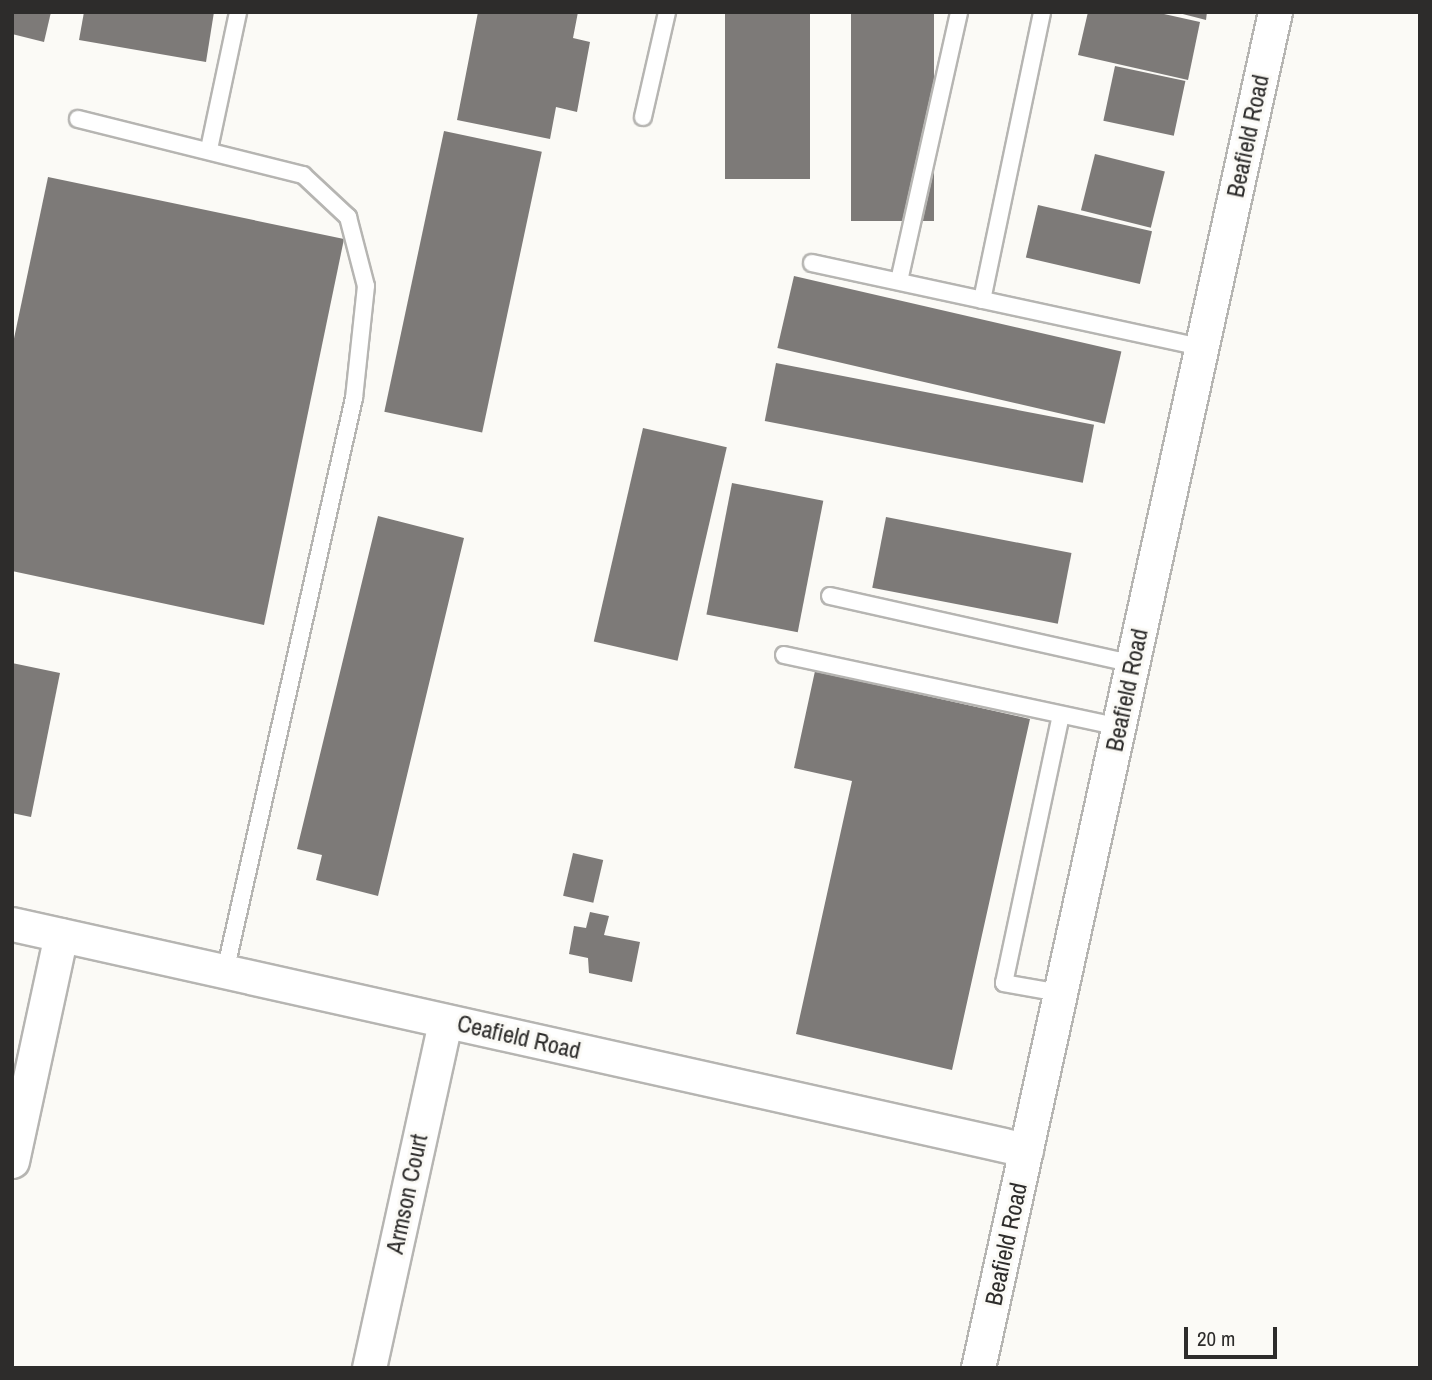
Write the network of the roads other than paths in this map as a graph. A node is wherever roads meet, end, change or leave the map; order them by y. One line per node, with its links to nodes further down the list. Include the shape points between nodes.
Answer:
1 (238, 12): 8 (lane)
2 (667, 12): 6 (lane)
3 (959, 12): 10 (lane)
4 (1042, 12): 11 (lane)
5 (1275, 12): 12 (street, Beafield Road)
6 (643, 117)
7 (78, 119): 8 (lane)
8 (209, 149): 20 (lane, via 303,175 348,217 366,286 354,398)
9 (812, 263): 10 (lane)
10 (898, 281): 11 (lane)
11 (982, 300): 12 (lane)
12 (1202, 347): 15 (street, Beafield Road)
13 (830, 596): 15 (lane)
14 (784, 655): 16 (lane)
15 (1133, 664): 17 (street, Beafield Road)
16 (1061, 715): 17 (lane); 21 (lane, via 1004,984)
17 (1119, 727): 21 (street, Beafield Road)
18 (12, 924): 19 (street, Ceafield Road)
19 (61, 935): 20 (street, Ceafield Road); 24 (street)
20 (225, 972): 22 (street, Ceafield Road)
21 (1060, 993): 23 (street, Beafield Road)
22 (445, 1021): 23 (street, Ceafield Road); 25 (street, Armson Court)
23 (1026, 1150): 26 (street, Beafield Road)
24 (12, 1161)
25 (369, 1368)
26 (978, 1368)

